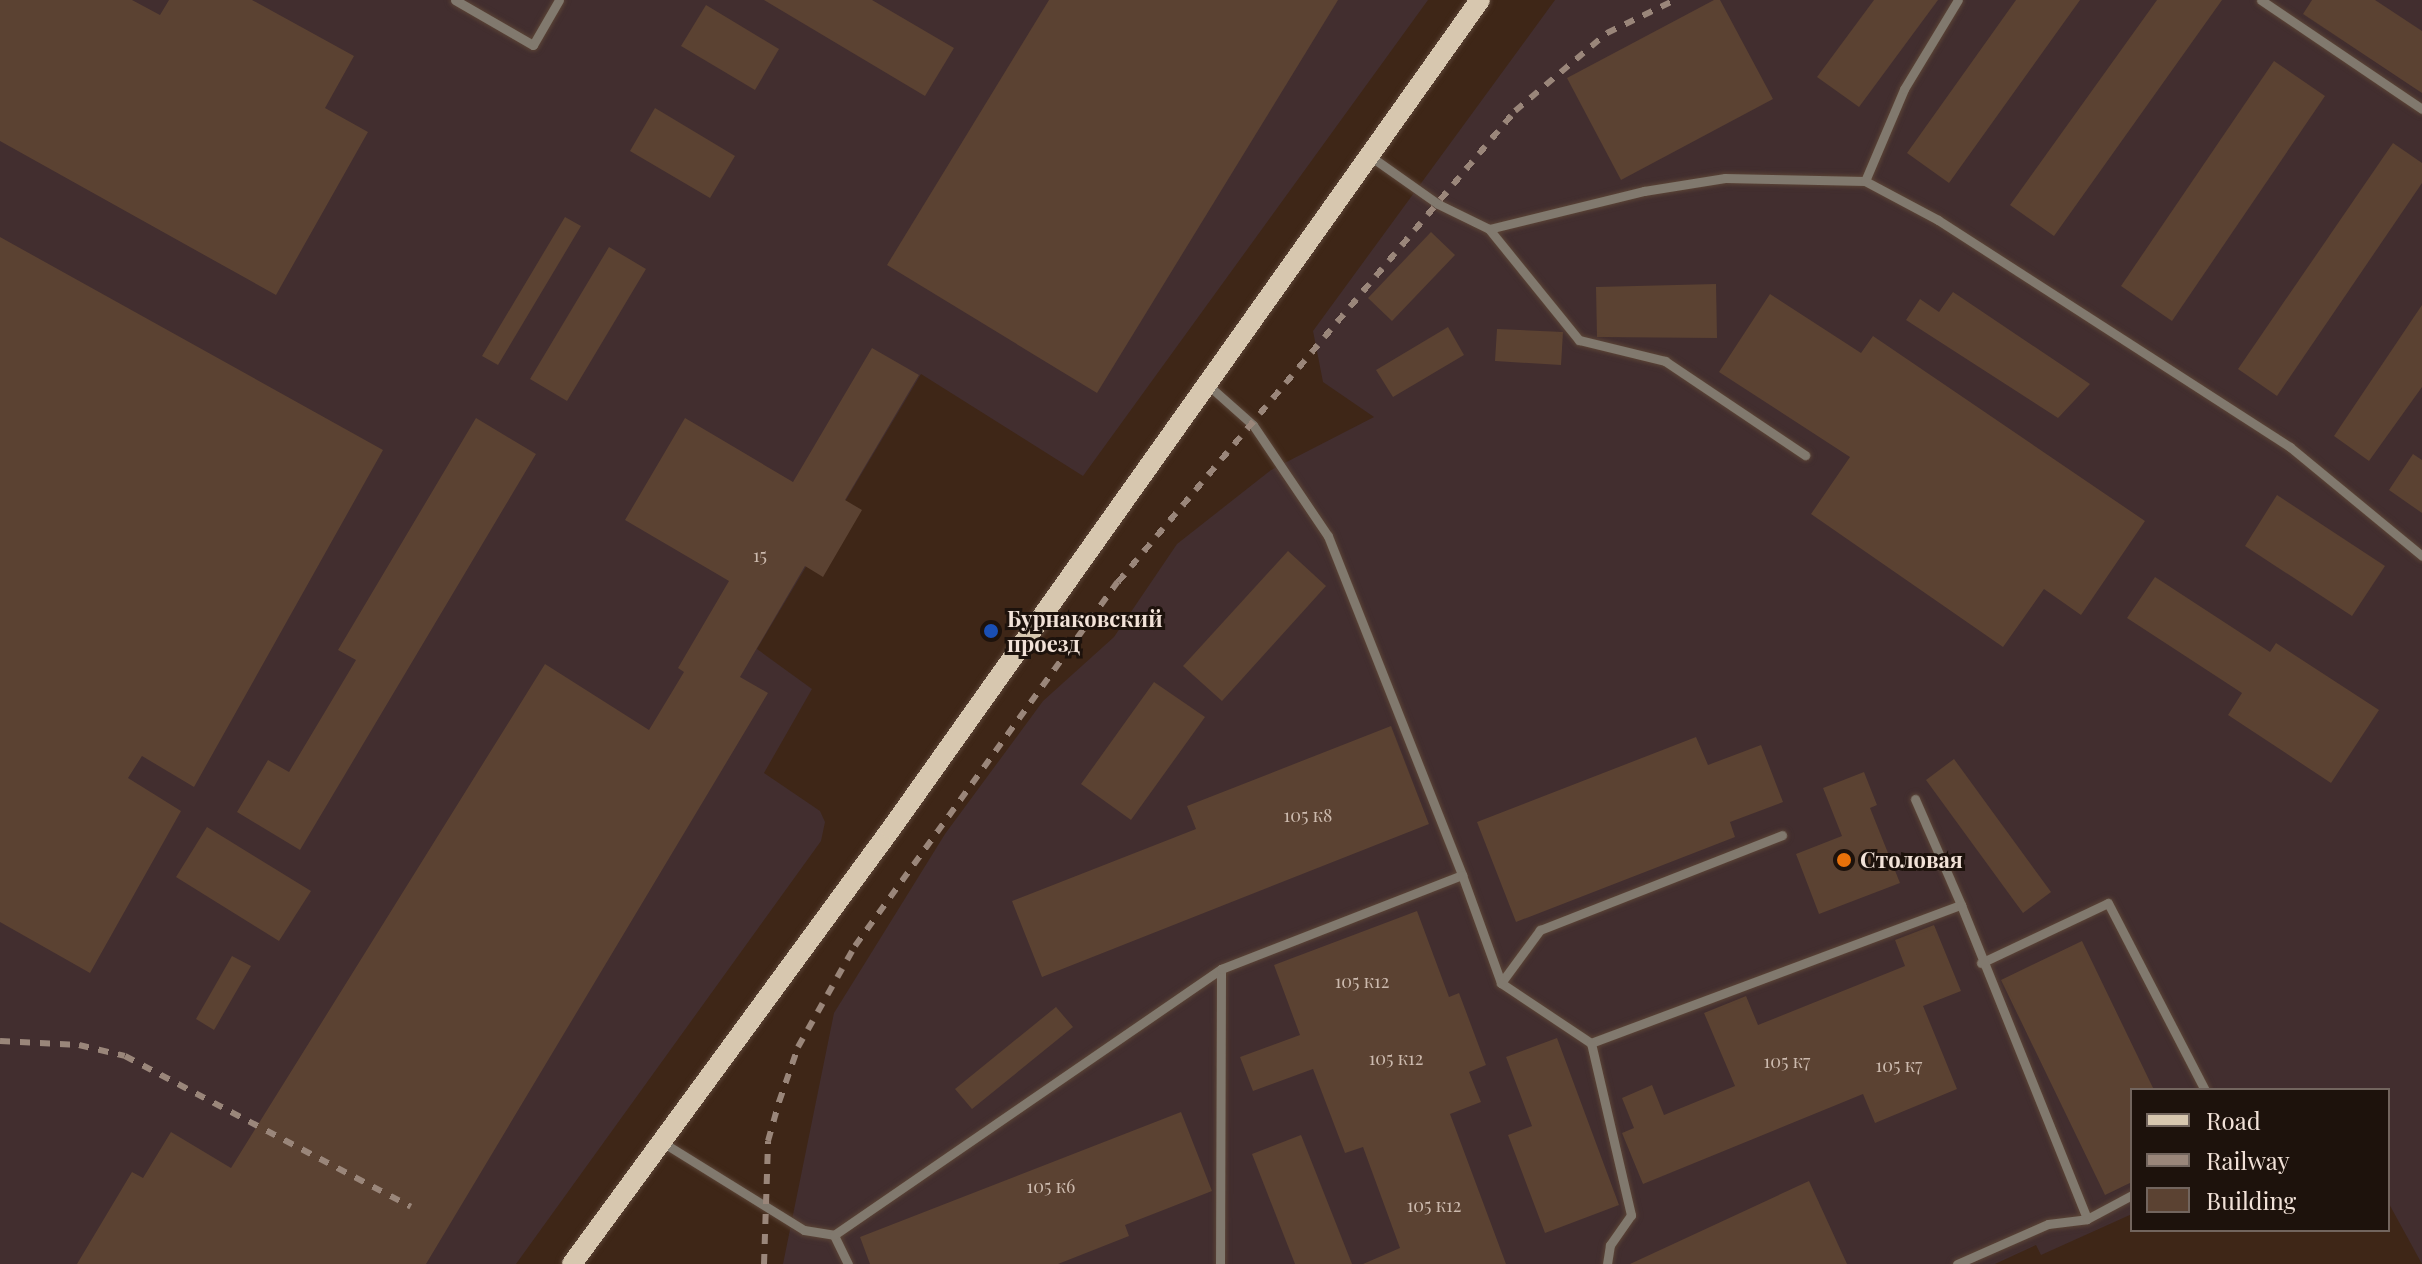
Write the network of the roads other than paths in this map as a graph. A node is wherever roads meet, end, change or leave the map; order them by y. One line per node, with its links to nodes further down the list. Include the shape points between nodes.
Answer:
1 (455, 0): 2 (lane, via 533,45)
2 (559, 0)
3 (1480, 0): 7 (main road)
4 (1958, 0): 8 (lane, via 1904,89)
5 (2261, 0): 6 (lane)
6 (2422, 109)
7 (1370, 156): 9 (lane, via 1438,204); 10 (main road)
8 (1865, 181): 9 (lane, via 1725,178 1644,191); 12 (lane, via 1938,220 2290,447)
9 (1489, 229): 11 (lane, via 1579,340 1665,361)
10 (1205, 383): 15 (lane, via 1253,425 1328,536); 22 (main road, via 891,829)
11 (1805, 455)
12 (2422, 556)
13 (1915, 799): 16 (lane)
14 (1782, 835): 19 (lane, via 1540,930)
15 (1462, 875): 18 (lane); 19 (lane)
16 (1961, 905): 17 (lane); 20 (lane)
17 (1981, 963): 21 (lane, via 2108,903); 24 (lane)
18 (1221, 969): 25 (lane); 28 (lane)
19 (1501, 983): 20 (lane)
20 (1591, 1043): 29 (lane, via 1631,1215 1610,1245)
21 (2204, 1088)
22 (662, 1142): 25 (lane, via 804,1230); 26 (main road)
23 (2130, 1196): 24 (lane)
24 (2087, 1219): 30 (lane, via 2048,1224)
25 (834, 1235): 27 (lane)
26 (572, 1264)
27 (848, 1264)
28 (1220, 1264)
29 (1607, 1264)
30 (1957, 1264)

